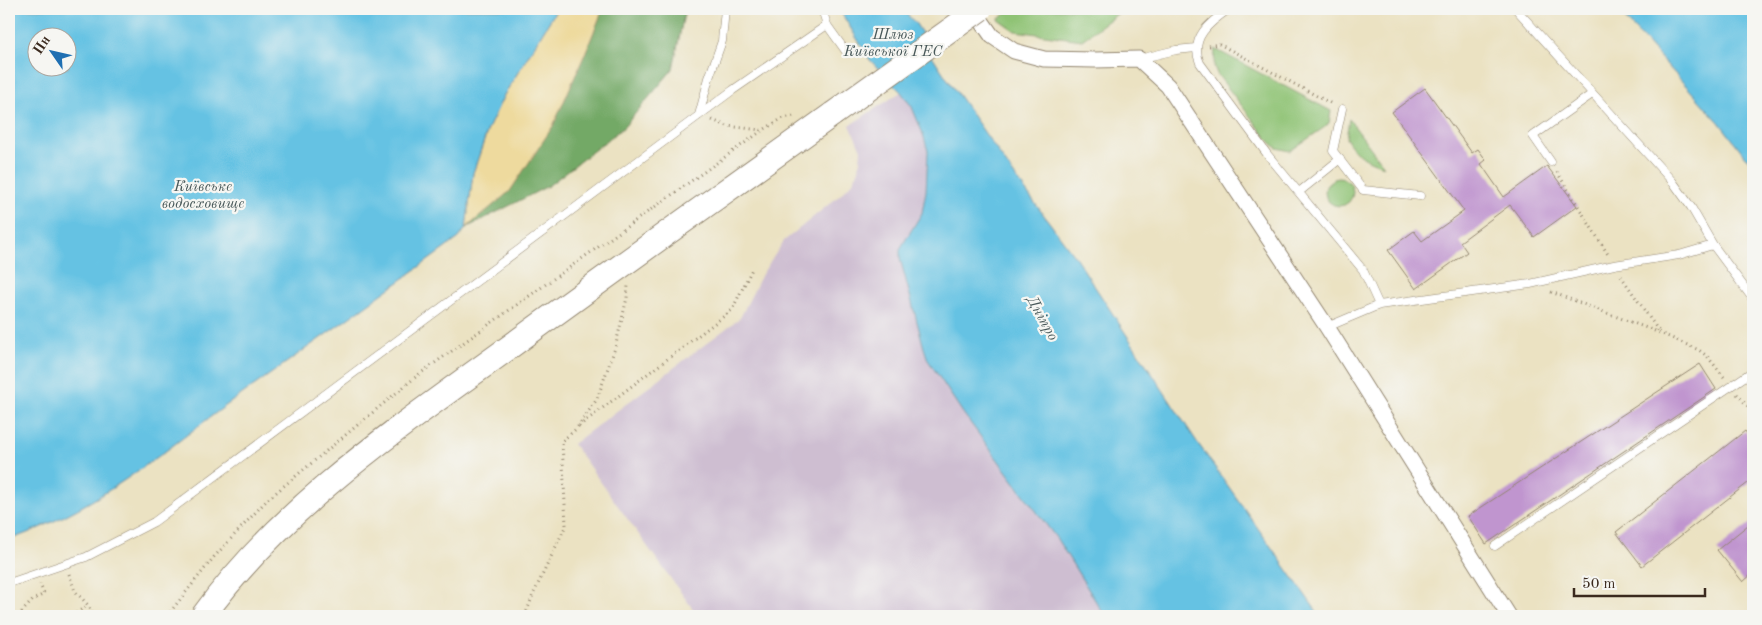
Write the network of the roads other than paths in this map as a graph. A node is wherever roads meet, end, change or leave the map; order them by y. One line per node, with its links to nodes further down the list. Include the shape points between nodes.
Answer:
1 (725, 9): 13 (lane, via 722,41)
2 (822, 9): 7 (lane)
3 (973, 9): 10 (street, via 992,36 1014,51 1044,59)
4 (980, 9): 25 (main road, bridge, via 630,259 358,460 295,512 258,550)
5 (1229, 9): 8 (lane, via 1206,28)
6 (1516, 9): 11 (lane)
7 (827, 25): 9 (lane); 13 (lane)
8 (1196, 48): 10 (lane); 16 (lane, via 1200,63)
9 (847, 53)
10 (1139, 59): 21 (street, via 1168,86)
11 (1592, 94): 15 (lane, via 1533,136); 18 (lane, via 1672,182)
12 (1342, 109): 14 (lane, via 1332,151)
13 (699, 115): 24 (lane, via 154,522 86,557)
14 (1340, 160): 16 (lane); 17 (lane, via 1363,190)
15 (1551, 162)
16 (1299, 192): 20 (lane, via 1363,270)
17 (1420, 196)
18 (1713, 245): 19 (lane); 20 (lane, via 1530,284)
19 (1753, 299)
20 (1379, 305): 21 (lane)
21 (1326, 327): 26 (street)
22 (1753, 371): 23 (lane)
23 (1495, 546)
24 (9, 583)
25 (203, 616)
26 (1509, 616)

